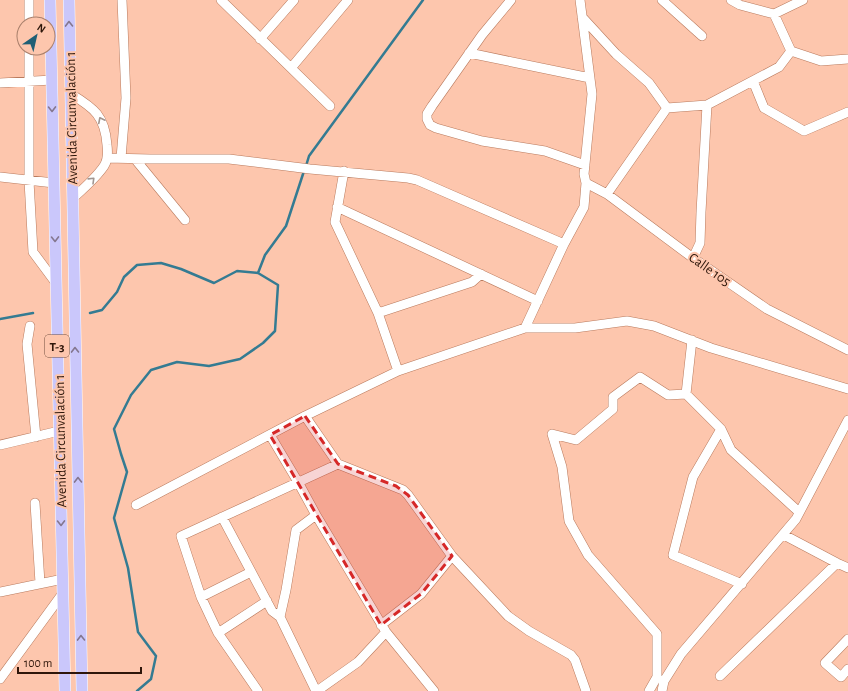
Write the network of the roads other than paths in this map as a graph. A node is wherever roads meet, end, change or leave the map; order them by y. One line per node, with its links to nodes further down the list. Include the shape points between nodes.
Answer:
1 (29, 0): 14 (street)
2 (50, 0): 24 (main road, Avenida Circunvalación 1 / T-3)
3 (69, 0): 28 (main road, Avenida Circunvalación 1 / T-3, one-way to 3)
4 (122, 0): 34 (street, via 126,98)
5 (221, 0): 17 (street)
6 (294, 0): 17 (street)
7 (348, 0): 22 (street)
8 (511, 0): 19 (street)
9 (580, 0): 15 (street)
10 (662, 0): 16 (street)
11 (731, 0): 13 (street)
12 (803, 0): 13 (street)
13 (774, 14): 18 (street)
14 (29, 16)
15 (582, 17): 23 (street); 31 (street, via 616,54 649,83)
16 (702, 36)
17 (260, 38): 22 (street)
18 (791, 51): 21 (street, via 821,61); 25 (street, via 779,66)
19 (468, 53): 23 (street); 37 (street, Calle 105, via 428,112 427,119 430,125 482,141 546,151)
20 (29, 56): 26 (street)
21 (848, 59)
22 (291, 68): 30 (street)
23 (590, 78): 37 (street, via 592,94)
24 (52, 80): 26 (street); 40 (main road, Avenida Circunvalación 1 / T-3, one-way to 40)
25 (753, 81): 29 (street); 32 (street, via 764,108 804,131)
26 (29, 82): 27 (street); 39 (street)
27 (0, 83)
28 (71, 94): 33 (street, one-way to 28, via 105,128 101,118 88,104); 42 (main road, Avenida Circunvalación 1 / T-3)
29 (707, 105): 31 (street); 46 (street, via 700,243)
30 (330, 106)
31 (667, 108): 41 (street)
32 (848, 112)
33 (107, 158): 34 (street); 42 (street, one-way to 33, via 104,167)
34 (121, 158): 35 (street)
35 (135, 158): 36 (street, via 229,159); 44 (street)
36 (344, 171): 43 (street); 45 (street, via 417,180)
37 (585, 174): 41 (street, Calle 105); 45 (street, via 584,207)
38 (0, 177): 39 (street)
39 (29, 181): 40 (street); 48 (street, via 33,252)
40 (54, 183): 48 (main road, Avenida Circunvalación 1 / T-3, one-way to 48)
41 (607, 194): 46 (street, Calle 105)
42 (72, 199): 93 (main road, Avenida Circunvalación 1 / T-3, one-way to 42)
43 (337, 207): 47 (street); 50 (street, via 335,222)
44 (185, 220)
45 (564, 244): 49 (street)
46 (693, 258): 54 (street, Calle 105, via 767,309)
47 (481, 274): 49 (street); 50 (street, via 472,282)
48 (56, 284): 61 (main road, Avenida Circunvalación 1 / T-3)
49 (538, 301): 52 (street)
50 (378, 313): 55 (street)
51 (30, 326): 63 (street, via 27,344)
52 (525, 328): 53 (street, via 575,328 627,321 654,326); 55 (street)
53 (692, 340): 56 (street); 57 (street)
54 (848, 350)
55 (398, 371): 58 (street)
56 (848, 389)
57 (686, 394): 60 (street); 91 (street, via 668,395 640,377 613,397 613,409 576,440 552,434 562,467 569,522 588,555 657,634)
58 (305, 416): 62 (street); 65 (street)
59 (848, 420): 69 (street)
60 (721, 429): 69 (street, via 730,450); 79 (street, via 693,477 673,555)
61 (59, 431): 63 (street); 77 (main road, Avenida Circunvalación 1 / T-3, one-way to 77)
62 (270, 435): 66 (street); 68 (street)
63 (36, 437): 64 (street)
64 (0, 445)
65 (338, 464): 66 (street); 73 (street, via 408,494)
66 (298, 482): 70 (street); 71 (street)
67 (35, 503): 78 (street)
68 (136, 505)
69 (799, 512): 72 (street)
70 (316, 515): 84 (street, via 296,530); 85 (street)
71 (222, 517): 76 (street); 82 (street, via 180,536)
72 (784, 535): 74 (street); 79 (street)
73 (452, 556): 85 (street, via 421,594); 97 (street, via 508,616 571,655)
74 (837, 563): 75 (street); 89 (street)
75 (848, 568)
76 (251, 572): 82 (street); 83 (street)
77 (63, 579): 78 (street); 81 (main road, Avenida Circunvalación 1 / T-3)
78 (40, 583): 80 (street)
79 (742, 584): 91 (street)
80 (0, 592)
81 (63, 593): 90 (street); 92 (main road, Avenida Circunvalación 1 / T-3)
82 (201, 597): 86 (street)
83 (267, 601): 84 (street); 86 (street)
84 (280, 617): 95 (street)
85 (383, 629): 95 (street, via 358,662); 96 (street)
86 (218, 633): 94 (street)
87 (848, 639): 88 (street, via 825,663 841,678)
88 (848, 669)
89 (720, 676)
90 (0, 679)
91 (660, 679): 98 (street); 99 (street)
92 (65, 691)
93 (82, 691)
94 (258, 691)
95 (317, 691)
96 (434, 691)
97 (586, 691)
98 (649, 691)
99 (662, 691)

